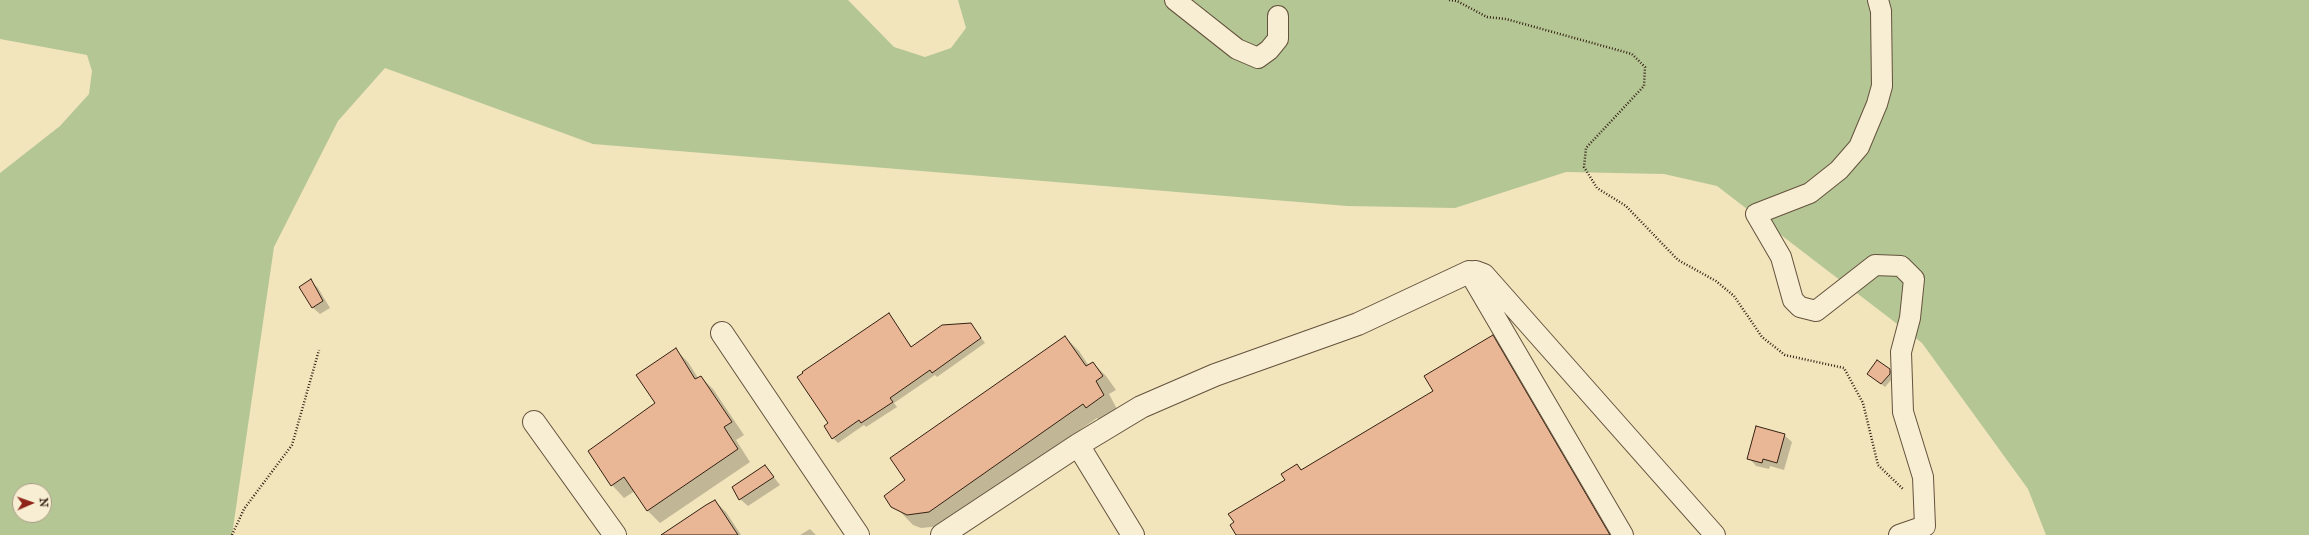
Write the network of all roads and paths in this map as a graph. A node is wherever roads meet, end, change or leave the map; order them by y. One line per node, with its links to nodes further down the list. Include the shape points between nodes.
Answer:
1 (1175, 0): 4 (street, via 1237,49 1258,58 1278,39)
2 (1449, 0): 10 (path, via 1457,1 1487,17 1506,19 1632,54 1645,67 1644,86 1586,148 1584,167 1597,188 1626,206 1678,260 1716,281 1734,296 1762,337 1785,355 1844,368 1863,403 1878,465)
3 (1878, 0): 18 (street, via 1881,11 1882,86 1859,147 1839,170 1810,193 1756,214 1781,257 1793,300 1800,307 1816,311 1875,265 1901,266 1914,279 1910,318 1901,352 1904,412 1923,477 1925,526)
4 (1278, 16)
5 (1469, 272): 9 (street, via 1358,324 1209,378 1141,407); 16 (street); 17 (street, via 1484,274)
6 (722, 333): 13 (street)
7 (319, 350): 11 (path, via 292,445 244,509)
8 (534, 422): 12 (street)
9 (1078, 445): 14 (street); 15 (street)
10 (1906, 492)
11 (232, 535)
12 (615, 535)
13 (858, 535)
14 (942, 535)
15 (1133, 535)
16 (1623, 535)
17 (1715, 535)
18 (1899, 535)

